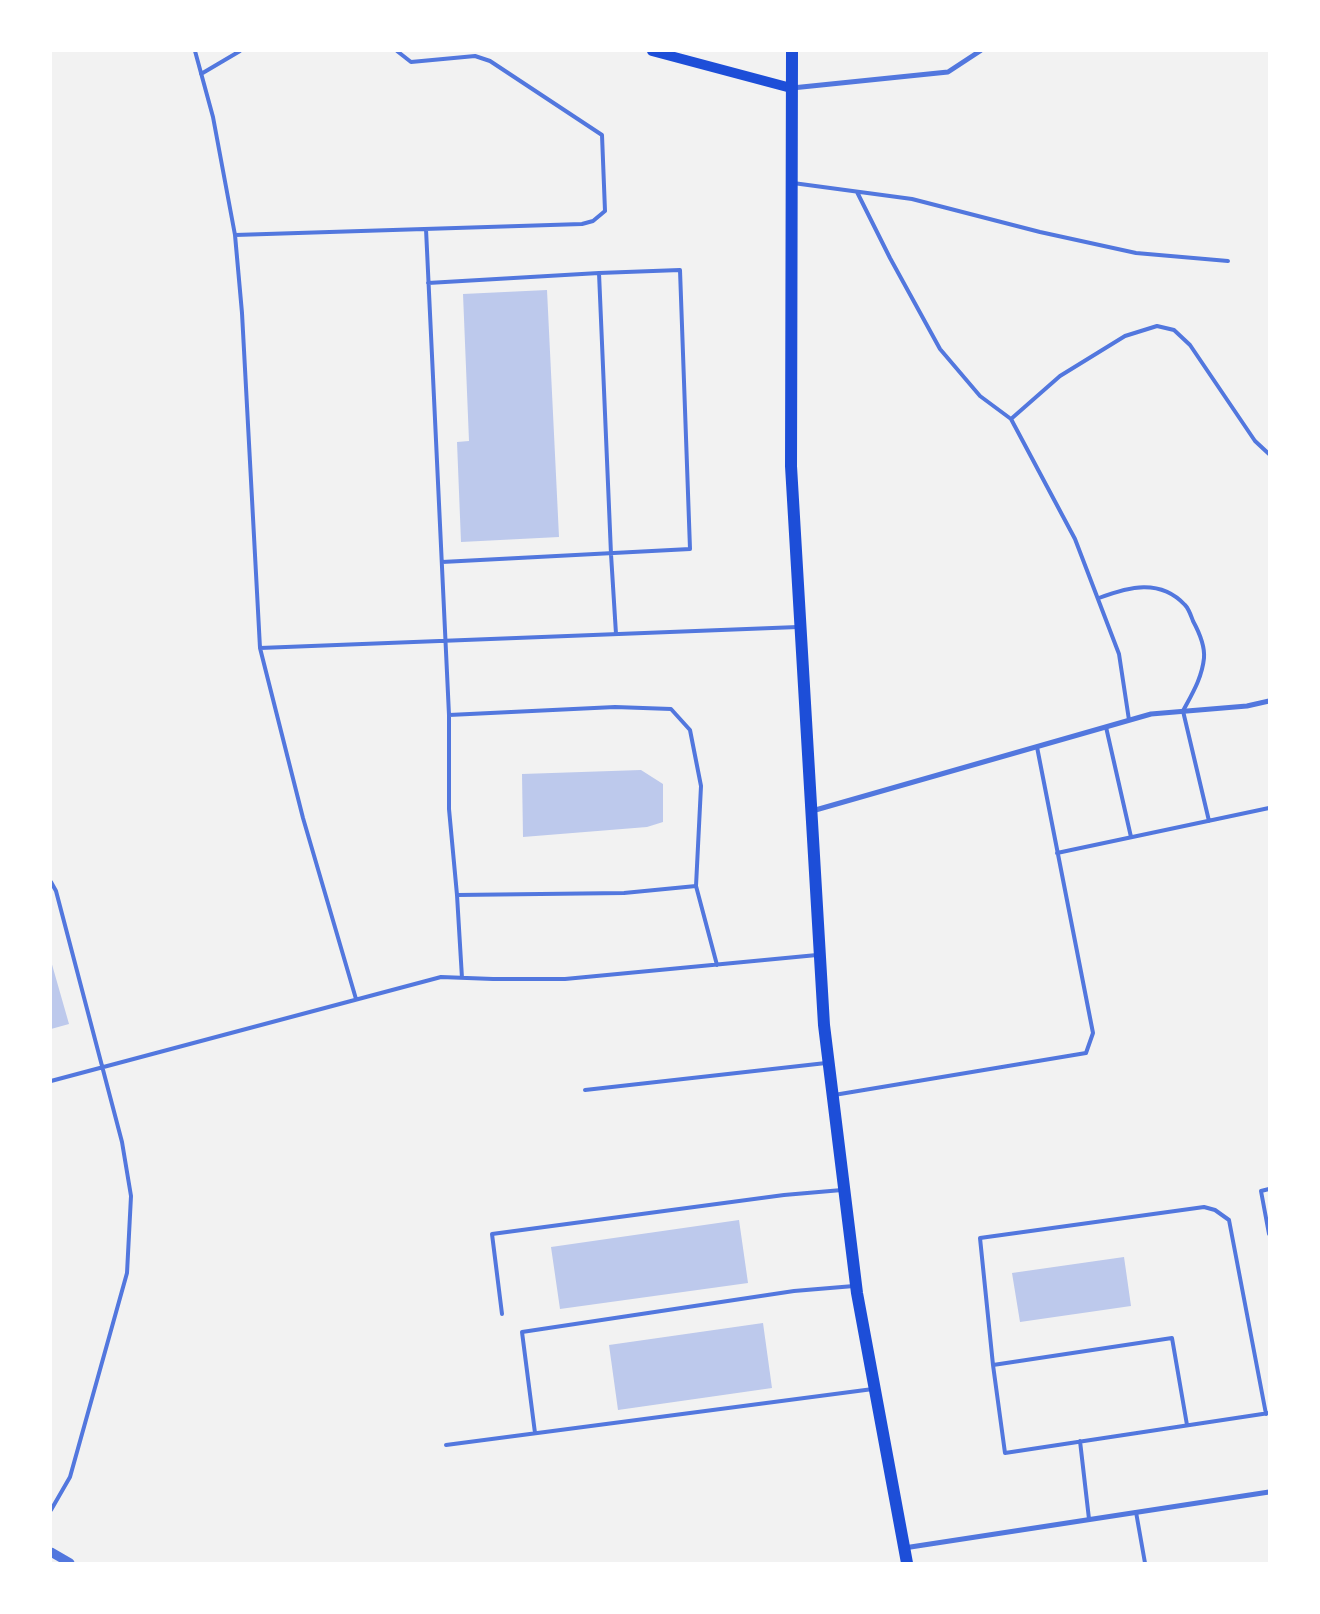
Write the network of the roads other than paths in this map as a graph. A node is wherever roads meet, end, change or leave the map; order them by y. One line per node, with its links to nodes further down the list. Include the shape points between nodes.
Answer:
1 (195, 51): 7 (lane)
2 (240, 51): 7 (lane)
3 (397, 51): 11 (lane, via 412,62 475,56 490,61 602,135 605,211 593,221)
4 (652, 51): 8 (main road)
5 (792, 51): 8 (main road)
6 (980, 51): 8 (street, via 948,72)
7 (201, 74): 12 (lane)
8 (791, 88): 9 (main road)
9 (791, 183): 10 (lane); 21 (main road, via 791,466)
10 (857, 192): 13 (lane, via 912,199 1136,253); 16 (lane, via 940,350 980,396)
11 (426, 229): 12 (lane); 15 (lane)
12 (235, 235): 24 (lane)
13 (1228, 261)
14 (599, 273): 15 (lane); 18 (lane); 18 (lane, via 680,270 690,548)
15 (428, 283): 19 (lane)
16 (1011, 418): 17 (lane, via 1060,376 1125,336 1157,326 1174,330 1190,345 1255,441); 20 (lane, via 1075,539)
17 (1269, 454)
18 (611, 554): 19 (lane); 22 (lane)
19 (442, 562): 23 (lane)
20 (1099, 598): 26 (lane, via 1125,588 1149,587 1171,594 1186,606 1200,634 1204,656 1199,682); 28 (lane, via 1119,654)
21 (801, 627): 22 (lane); 32 (main road)
22 (616, 634): 23 (lane)
23 (446, 641): 24 (lane); 27 (lane)
24 (260, 648): 42 (lane, via 303,818)
25 (1269, 701): 26 (street)
26 (1183, 711): 28 (street); 33 (lane)
27 (449, 715): 37 (lane, via 615,707 671,709 690,730 701,786); 38 (lane, via 449,809)
28 (1130, 720): 29 (street)
29 (1106, 727): 30 (street); 34 (lane)
30 (1036, 747): 32 (street); 35 (lane)
31 (1269, 808): 33 (lane)
32 (811, 811): 39 (main road)
33 (1209, 821): 34 (lane)
34 (1131, 837): 35 (lane)
35 (1057, 853): 47 (lane, via 1092,1033 1086,1053)
36 (51, 882): 44 (lane)
37 (696, 886): 38 (lane, via 624,893); 40 (lane)
38 (458, 895): 41 (lane)
39 (820, 954): 40 (lane); 43 (main road)
40 (717, 964): 41 (lane, via 565,979)
41 (462, 978): 42 (lane, via 441,977)
42 (356, 999): 44 (lane)
43 (828, 1062): 46 (lane); 47 (main road)
44 (102, 1067): 45 (lane); 61 (lane, via 132,1196 127,1274 70,1477)
45 (51, 1081)
46 (585, 1090)
47 (833, 1096): 49 (main road)
48 (1269, 1189): 50 (lane, via 1261,1191)
49 (844, 1190): 51 (main road); 52 (lane, via 492,1234)
50 (1269, 1234)
51 (856, 1286): 54 (main road); 57 (lane, via 794,1291 522,1332)
52 (502, 1314)
53 (993, 1365): 55 (lane, via 980,1238 1204,1207 1229,1220); 56 (lane, via 1172,1338); 58 (lane, via 1005,1453)
54 (875, 1388): 57 (lane); 64 (main road)
55 (1268, 1414): 56 (lane)
56 (1187, 1425): 58 (lane)
57 (535, 1434): 59 (lane)
58 (1080, 1441): 63 (lane)
59 (446, 1445)
60 (1269, 1492): 62 (street)
61 (51, 1510)
62 (1136, 1512): 63 (street); 68 (lane)
63 (1089, 1519): 64 (street)
64 (904, 1548): 67 (main road)
65 (51, 1552): 66 (street)
66 (70, 1563)
67 (906, 1563)
68 (1145, 1563)

